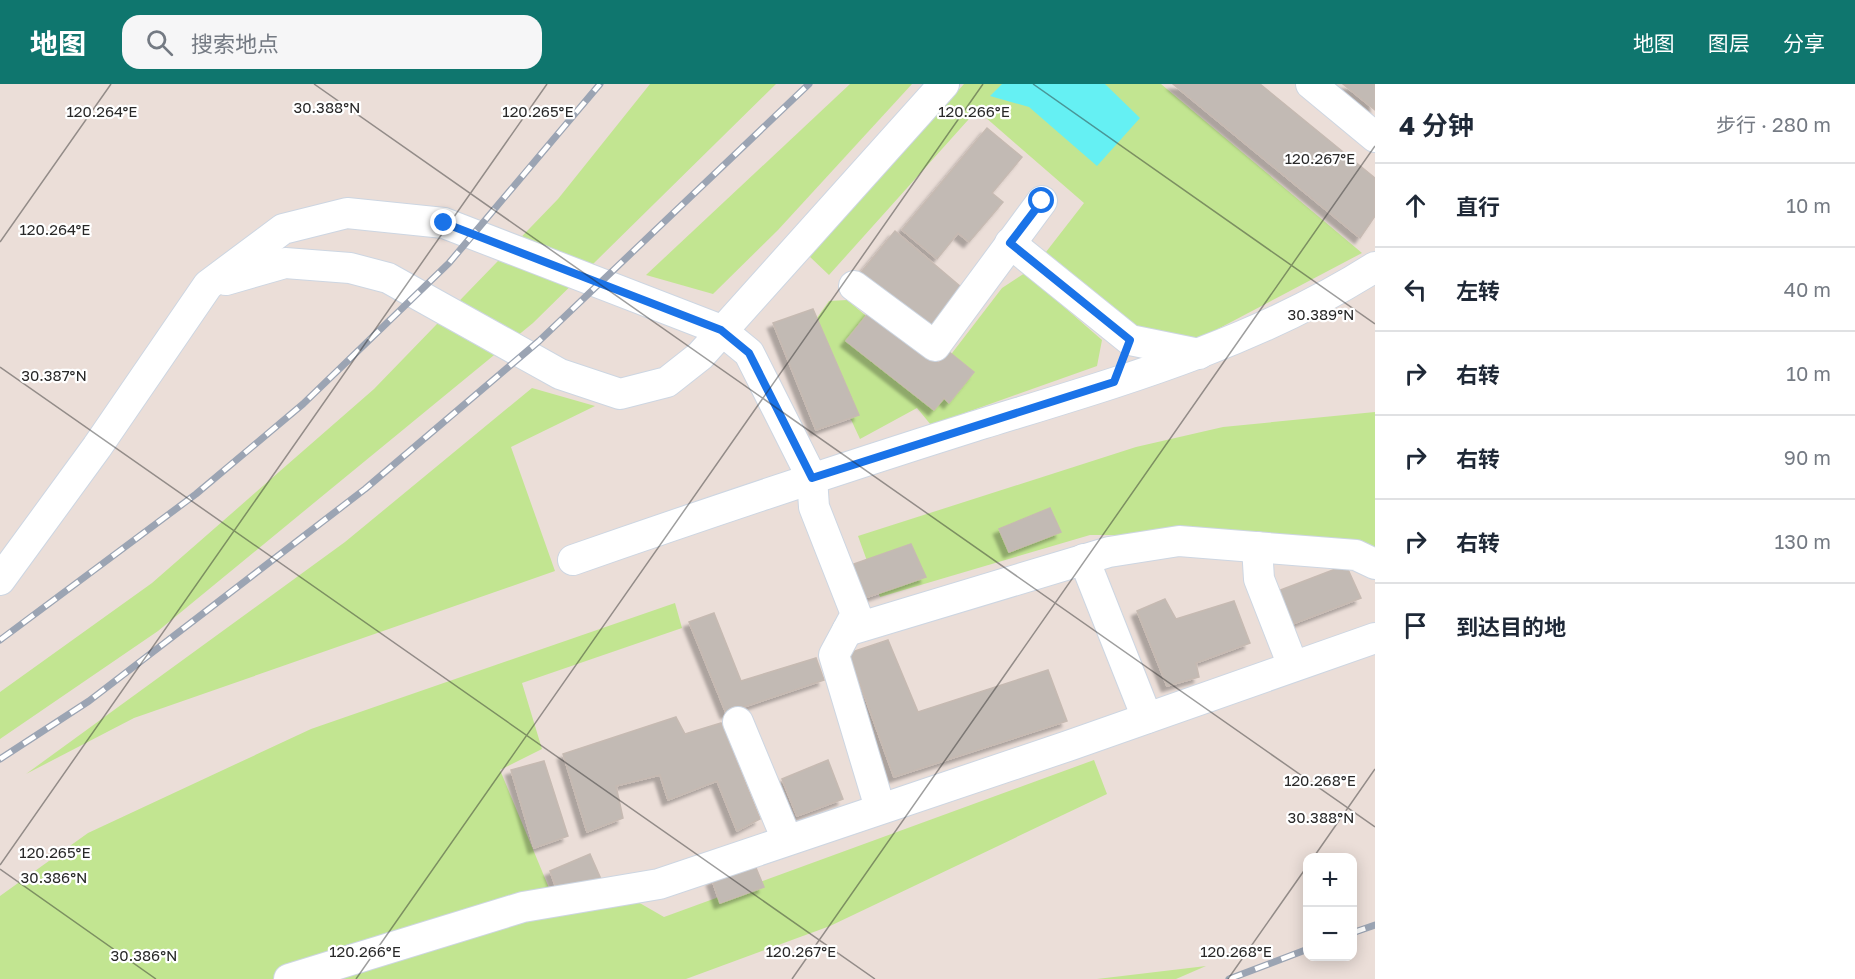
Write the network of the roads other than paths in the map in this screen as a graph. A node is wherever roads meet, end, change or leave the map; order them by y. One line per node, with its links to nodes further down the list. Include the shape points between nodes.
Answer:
1 (944, 84): 9 (street)
2 (1311, 84): 3 (street)
3 (1375, 137)
4 (1042, 201): 5 (street)
5 (1010, 243): 8 (street, via 935,346); 10 (street)
6 (1375, 267): 11 (street, via 1330,296)
7 (208, 285): 9 (street, via 283,229 347,213 444,223); 9 (street, via 285,263 350,268 378,275 560,374 620,394 667,382 700,356); 18 (street, via 98,447)
8 (854, 285)
9 (721, 330): 13 (street, via 749,353)
10 (1130, 340): 11 (street); 12 (street)
11 (1202, 354): 12 (street)
12 (1114, 382): 13 (street)
13 (812, 478): 15 (street); 19 (street, via 814,507 856,614)
14 (1257, 547): 16 (street, via 1179,541); 17 (street, via 1356,555); 21 (street, via 1259,579)
15 (573, 560)
16 (1084, 560): 19 (street); 22 (street)
17 (1375, 564)
18 (0, 580)
19 (847, 631): 24 (street, via 834,655)
20 (1375, 638): 21 (street)
21 (1293, 666): 22 (street)
22 (1147, 718): 24 (street)
23 (738, 722): 25 (street)
24 (880, 808): 25 (street)
25 (787, 840): 26 (street, via 659,884 523,907)
26 (289, 979)

